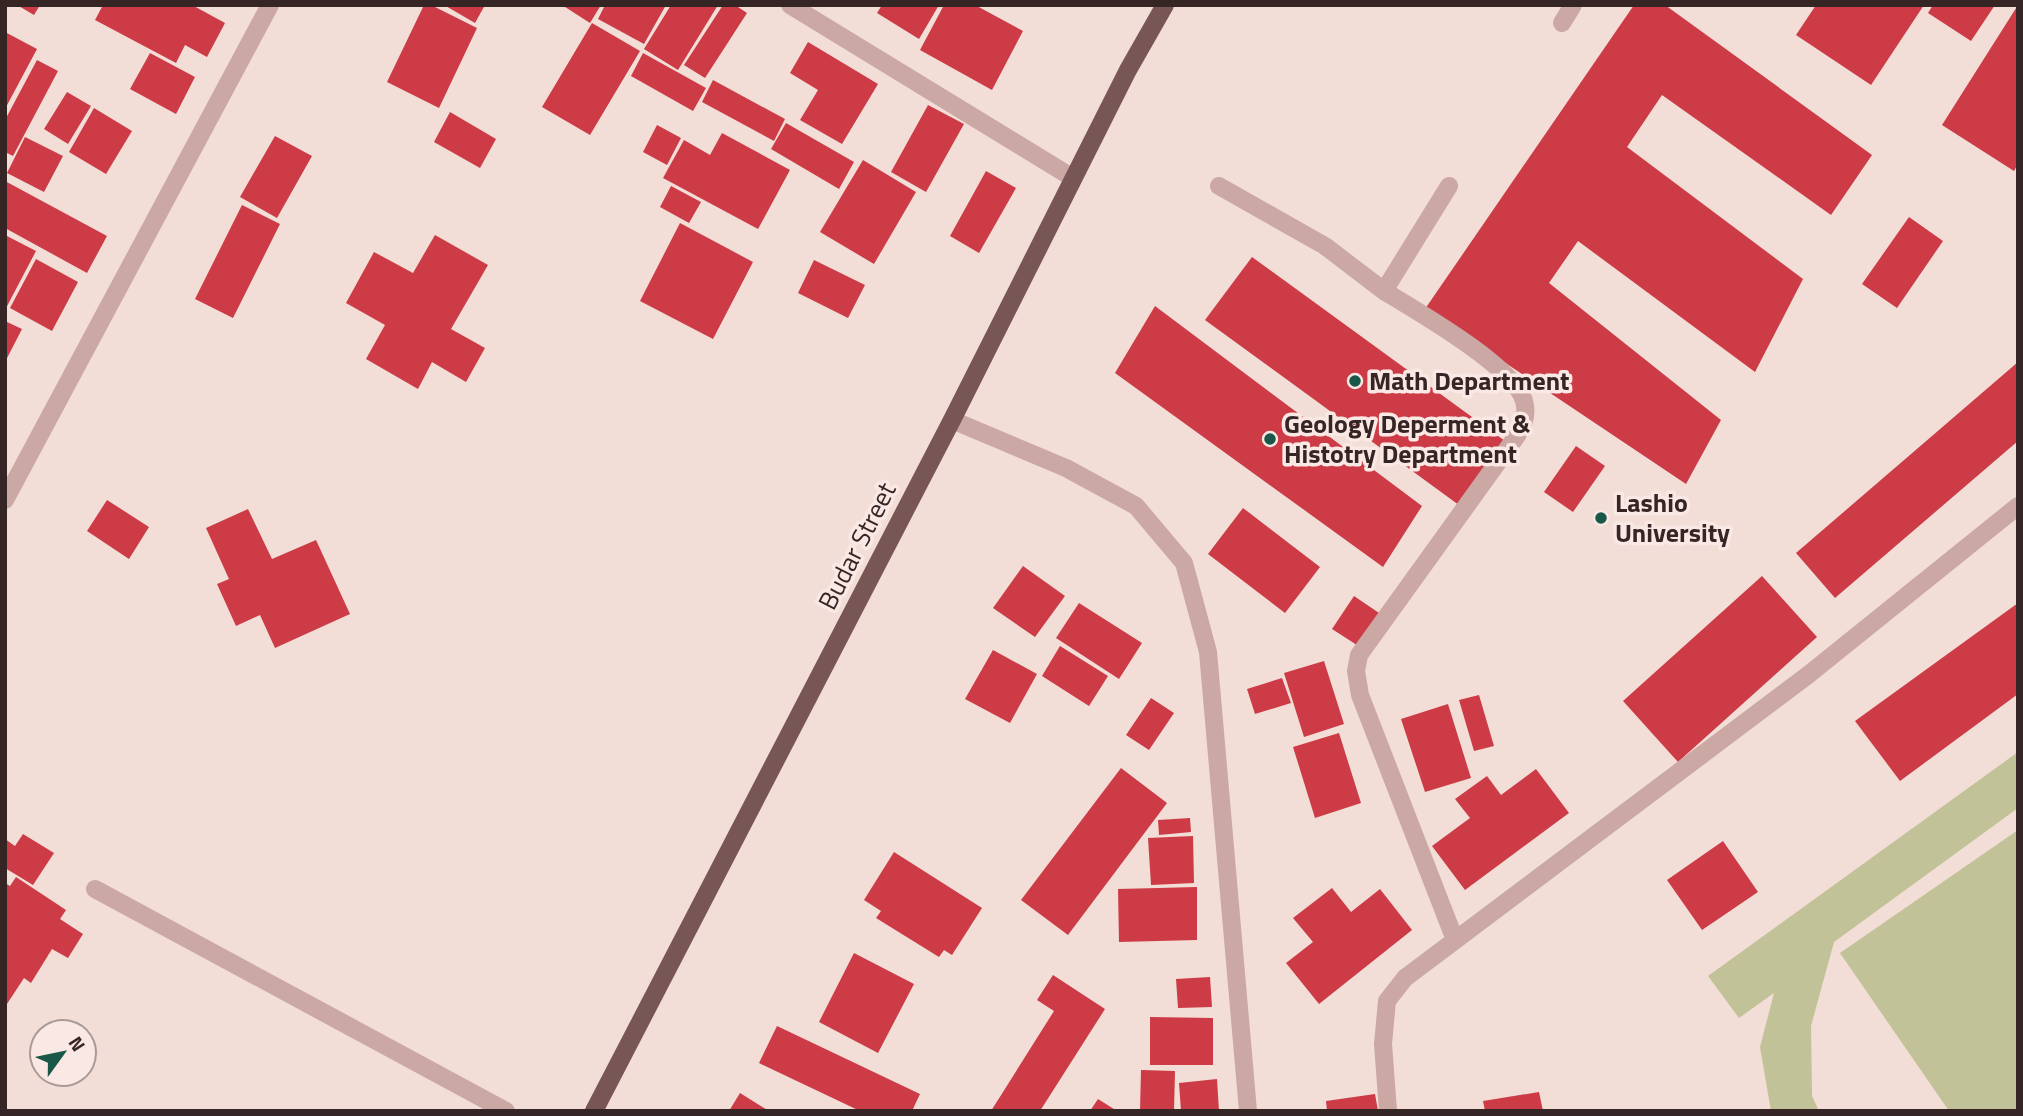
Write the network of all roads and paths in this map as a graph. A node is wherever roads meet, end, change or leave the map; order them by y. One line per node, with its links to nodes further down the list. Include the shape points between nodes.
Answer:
1 (270, 5): 11 (street)
2 (790, 5): 6 (street)
3 (1165, 5): 6 (main road, Budar Street)
4 (1573, 5): 5 (street)
5 (1562, 23)
6 (1073, 178): 10 (main road, Budar Street)
7 (1219, 186): 9 (street, via 1325,246)
8 (1449, 187): 9 (street)
9 (1384, 291): 14 (street, via 1501,371 1524,401 1525,420 1516,437 1359,655 1356,671 1360,695)
10 (952, 420): 16 (main road, Budar Street); 17 (street, via 1066,468 1136,506 1184,564 1208,652)
11 (5, 500)
12 (2018, 506): 14 (street, via 1808,675)
13 (96, 889): 15 (street)
14 (1455, 940): 18 (street, via 1405,978 1387,1000 1383,1044)
15 (506, 1111)
16 (594, 1111)
17 (1248, 1111)
18 (1388, 1111)

